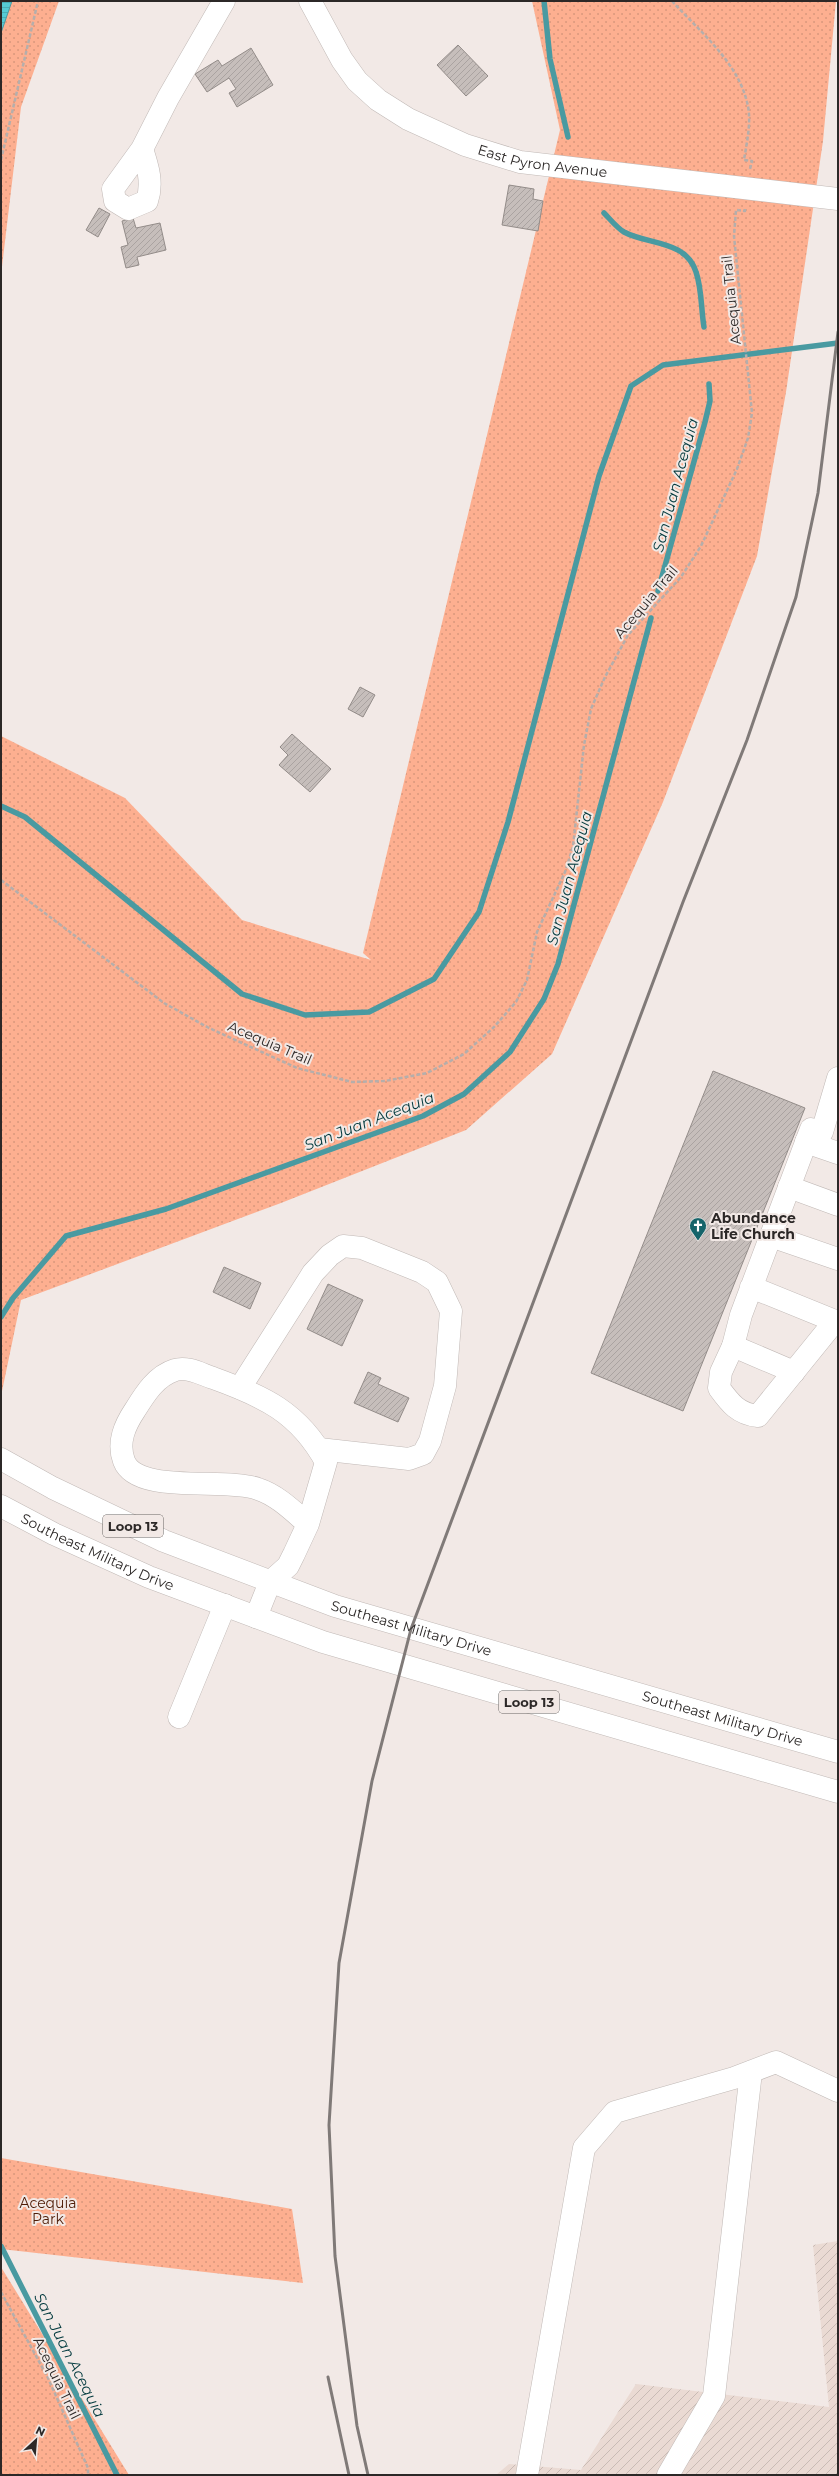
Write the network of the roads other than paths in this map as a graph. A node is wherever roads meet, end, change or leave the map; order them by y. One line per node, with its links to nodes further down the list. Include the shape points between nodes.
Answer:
1 (224, 1): 3 (main road)
2 (310, 1): 4 (main road, East Pyron Avenue, via 342,60 357,81 378,100 408,119 465,145 520,162)
3 (142, 149)
4 (838, 199)
5 (838, 1078): 6 (main road, via 822,1132 811,1129)
6 (806, 1142): 7 (main road); 8 (main road)
7 (838, 1153)
8 (789, 1187): 9 (main road); 10 (main road)
9 (838, 1205)
10 (770, 1236): 11 (main road); 12 (main road)
11 (838, 1259)
12 (751, 1287): 13 (main road); 14 (main road)
13 (837, 1320): 15 (main road)
14 (732, 1346): 15 (main road); 15 (main road, via 721,1372 719,1388 740,1412 758,1416)
15 (794, 1372)
16 (240, 1388): 17 (main road, via 265,1399 292,1417); 17 (main road, via 313,1273 330,1255 343,1246 362,1248 422,1272 437,1282 452,1311 446,1386 430,1441 423,1454 409,1459); 20 (main road, via 186,1369 173,1370 164,1375 149,1388 128,1420 122,1442 124,1462 136,1475 148,1480 175,1483 236,1483 259,1489 277,1499)
17 (319, 1449): 20 (main road, via 326,1462)
18 (1, 1459): 21 (main road, Southeast Military Drive / Loop 13, via 53,1488 164,1542)
19 (1, 1506): 22 (main road, Southeast Military Drive / Loop 13, via 54,1534 143,1574)
20 (308, 1524): 21 (main road, via 288,1566)
21 (270, 1582): 23 (main road); 25 (main road, Southeast Military Drive / Loop 13, via 335,1606 411,1629)
22 (225, 1605): 23 (main road, Southeast Military Drive / Loop 13); 24 (main road)
23 (256, 1617): 26 (main road, Southeast Military Drive / Loop 13, via 323,1642)
24 (180, 1717)
25 (838, 1752)
26 (833, 1792)
27 (751, 2072): 28 (main road, via 776,2062); 29 (main road, via 615,2112 584,2148); 30 (main road, via 714,2396)
28 (838, 2091)
29 (527, 2475)
30 (668, 2475)

